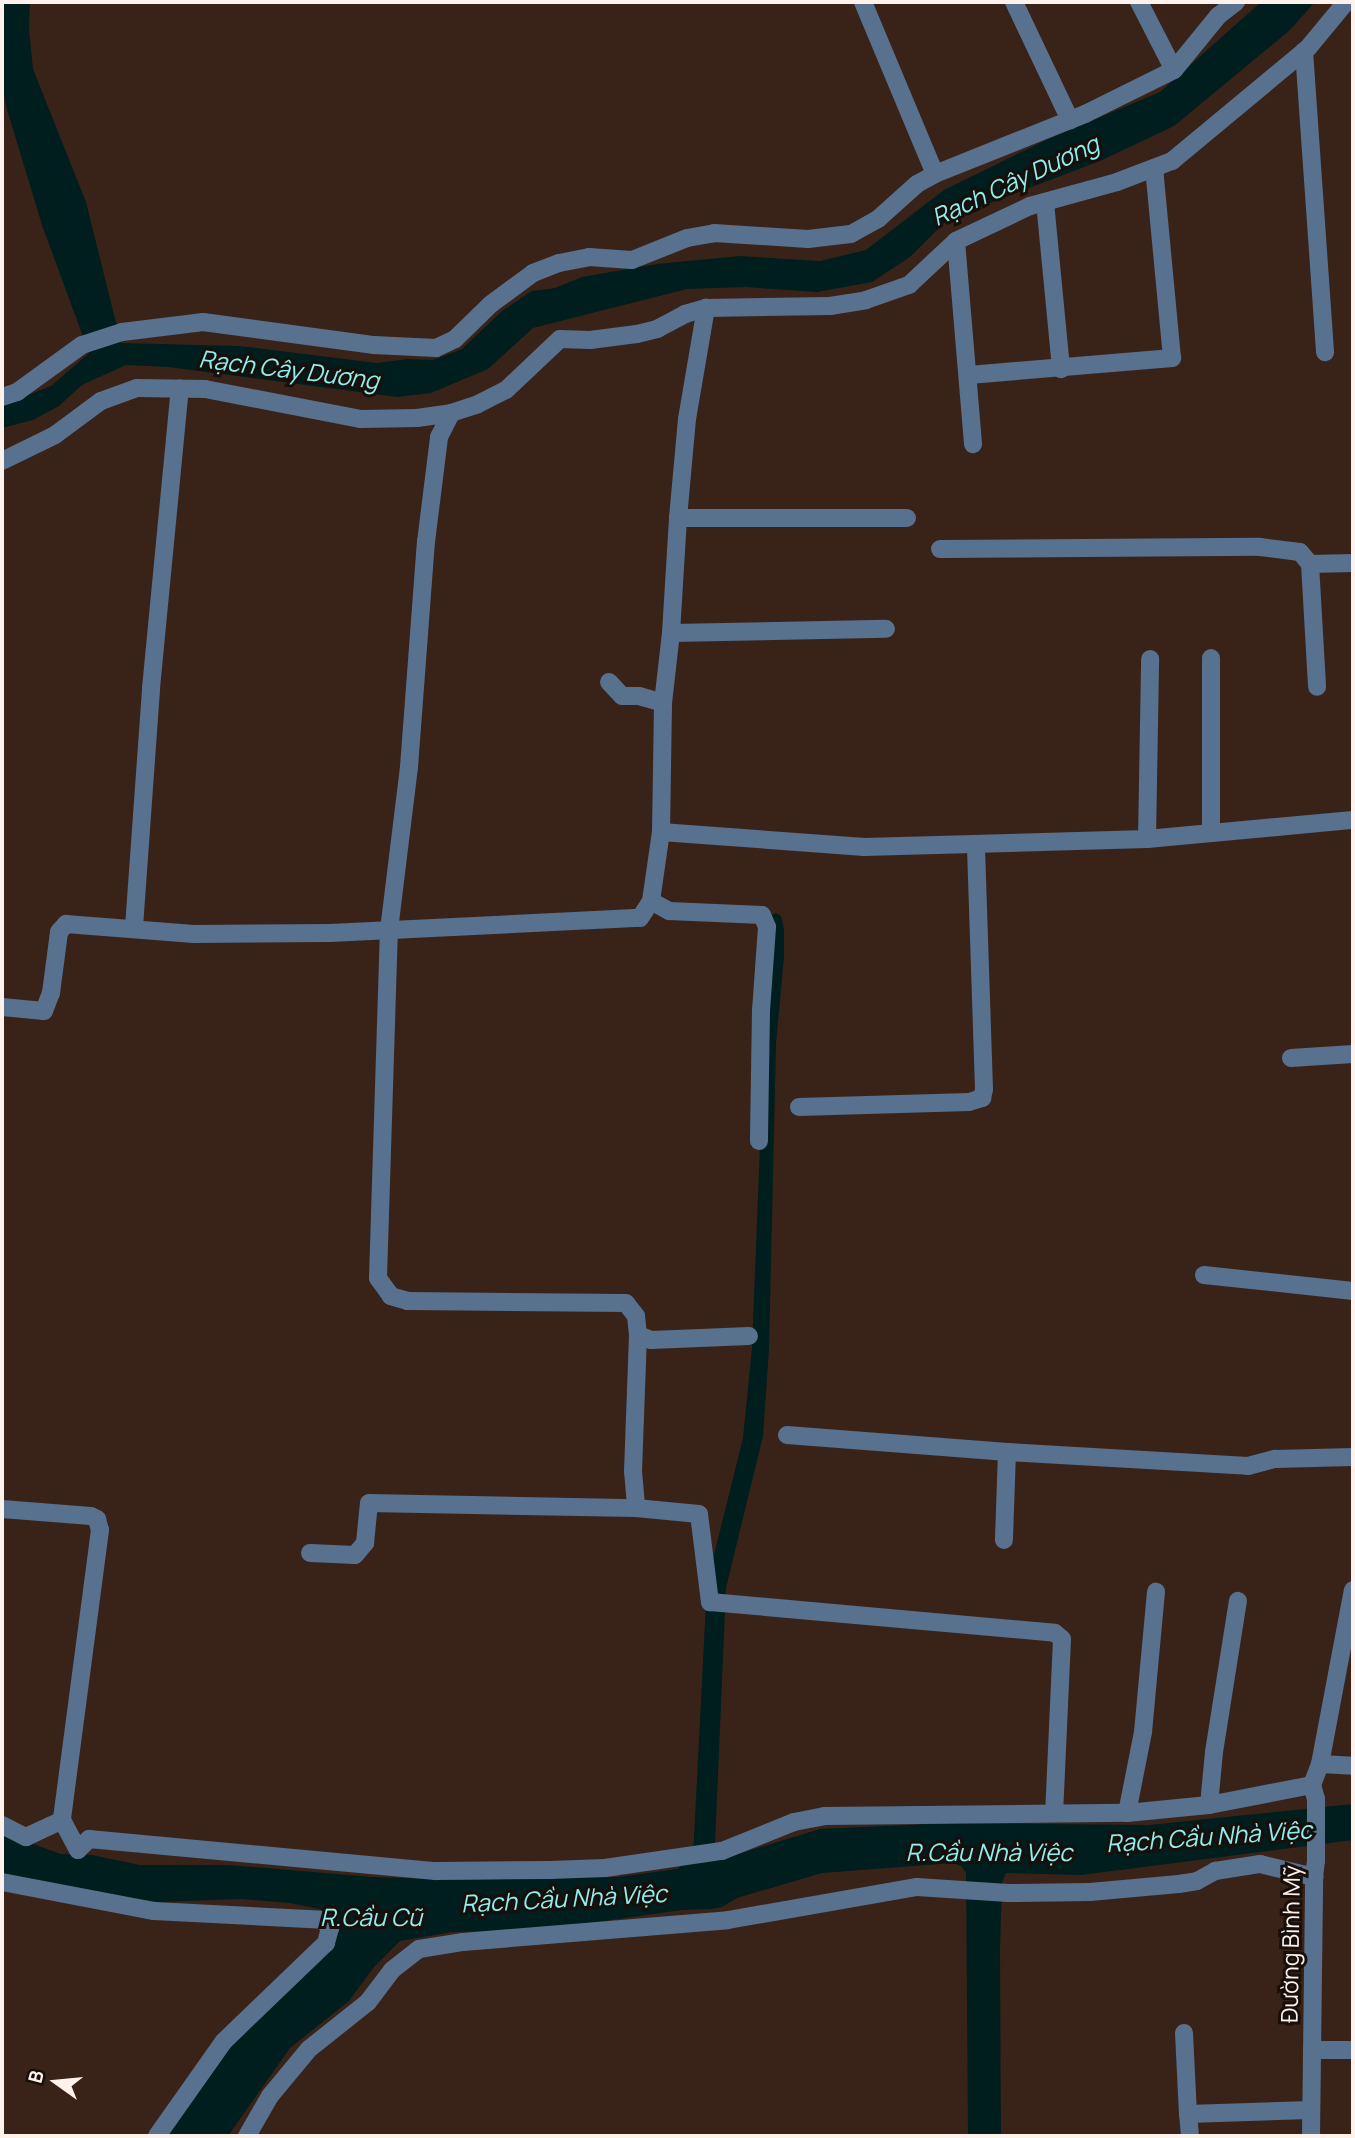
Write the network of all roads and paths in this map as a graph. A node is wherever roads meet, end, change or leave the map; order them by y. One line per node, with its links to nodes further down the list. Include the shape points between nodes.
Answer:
1 (863, 2): 10 (street)
2 (1014, 2): 8 (street)
3 (1139, 2): 7 (street)
4 (1236, 2): 7 (street, via 1218,16)
5 (1346, 2): 6 (street)
6 (1304, 51): 9 (street, via 1172,161); 14 (street)
7 (1174, 70): 8 (street)
8 (1070, 120): 10 (street)
9 (1154, 168): 11 (street); 15 (street, via 1172,358)
10 (935, 174): 18 (street, via 851,234 808,239 714,233 687,238 632,260 589,257 559,263 533,273 455,339 436,348 374,345 203,322 122,332 82,345)
11 (1045, 202): 12 (street); 15 (street)
12 (956, 241): 13 (street, via 909,285 866,300 830,306); 16 (street)
13 (706, 308): 19 (street, via 647,332 560,340 506,390); 22 (street, via 687,419)
14 (1325, 352)
15 (1061, 369): 16 (street)
16 (970, 375): 20 (street)
17 (180, 388): 19 (street, via 361,418); 21 (street, via 137,388 101,401 55,435); 40 (street)
18 (2, 397)
19 (451, 413): 41 (street, via 439,437 432,476 409,767)
20 (973, 444)
21 (2, 461)
22 (678, 518): 23 (street); 28 (street)
23 (907, 518)
24 (940, 549): 26 (street, via 1260,547 1300,552)
25 (1353, 563): 26 (street)
26 (1310, 564): 32 (street)
27 (886, 629): 28 (street)
28 (671, 633): 33 (street)
29 (1212, 658): 36 (street)
30 (1150, 659): 37 (street)
31 (609, 682): 33 (street, via 622,696)
32 (1317, 687)
33 (663, 702): 35 (street)
34 (1353, 820): 36 (street)
35 (661, 832): 38 (street, via 864,848); 39 (street)
36 (1211, 833): 37 (street)
37 (1147, 839): 38 (street)
38 (976, 844): 45 (street, via 982,1098)
39 (651, 901): 41 (street, via 640,918); 46 (street, via 669,911 762,915 767,927)
40 (134, 928): 41 (street, via 194,934); 42 (street, via 66,923 59,932 51,993 44,1011)
41 (389, 930): 49 (street, via 378,1278 391,1296 408,1301 626,1303 636,1316)
42 (2, 1007)
43 (1353, 1054): 44 (street)
44 (1291, 1058)
45 (799, 1107)
46 (759, 1141)
47 (1204, 1275): 48 (street)
48 (1353, 1291)
49 (638, 1335): 50 (street, via 651,1340); 54 (street)
50 (749, 1336)
51 (787, 1436): 52 (street)
52 (1007, 1452): 53 (street, via 1248,1466 1275,1459); 56 (street)
53 (1353, 1457)
54 (636, 1508): 57 (street, via 369,1503 365,1543 355,1555); 65 (street, via 699,1514 710,1602 1055,1633 1062,1639)
55 (2, 1509): 67 (street, via 91,1516 100,1530)
56 (1004, 1540)
57 (310, 1553)
58 (1353, 1590): 61 (street, Đường Bình Mỹ)
59 (1156, 1592): 66 (street, via 1143,1732)
60 (1238, 1601): 64 (street)
61 (1320, 1763): 62 (street); 63 (street, Đường Bình Mỹ)
62 (1353, 1766)
63 (1314, 1792): 64 (street); 69 (street, Đường Bình Mỹ)
64 (1209, 1805): 66 (street)
65 (1054, 1812): 66 (street); 67 (street, via 824,1816 794,1822 722,1851 691,1856 605,1868 436,1871 89,1839 78,1850)
66 (1127, 1813)
67 (62, 1820): 68 (street, via 26,1837)
68 (2, 1825)
69 (1315, 1869): 72 (street, Đường Bình Mỹ); 77 (street, via 1260,1864 1215,1871 1179,1884 1090,1892 917,1887 729,1920 419,1949 392,1970 368,2002 309,2049 270,2096)
70 (2, 1882): 76 (street, via 154,1911 323,1920 330,1928 326,1943 224,2041)
71 (1184, 2034): 75 (street)
72 (1312, 2050): 73 (street); 74 (street, Đường Bình Mỹ)
73 (1353, 2050)
74 (1311, 2110): 75 (street); 79 (street, Đường Bình Mỹ)
75 (1188, 2114): 78 (street)
76 (157, 2136)
77 (247, 2136)
78 (1190, 2136)
79 (1311, 2136)

